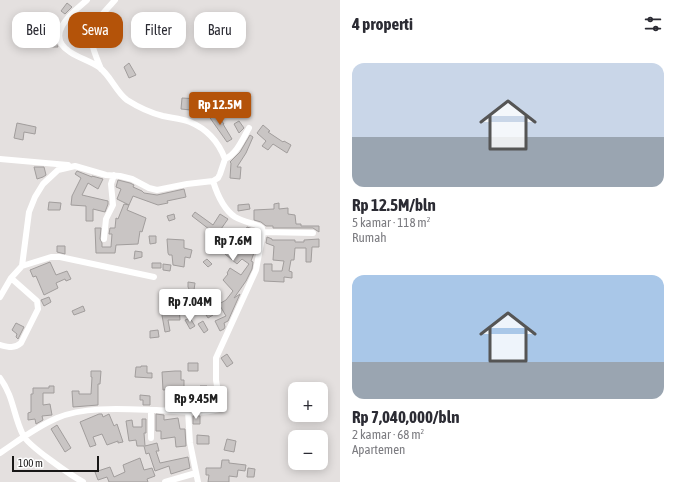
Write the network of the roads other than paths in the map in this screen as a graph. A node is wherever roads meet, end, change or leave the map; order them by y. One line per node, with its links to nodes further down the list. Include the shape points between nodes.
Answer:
1 (87, 0): 3 (street, via 62,24 59,38 64,48)
2 (115, 0): 3 (street, via 91,30 93,50)
3 (101, 68): 6 (street, via 124,97 150,112 197,126 218,143)
4 (250, 128): 6 (street, via 236,150)
5 (0, 159): 7 (street)
6 (225, 159): 9 (street, via 218,178)
7 (76, 166): 8 (street); 13 (street, via 58,170 39,190 30,212)
8 (114, 175): 9 (street, via 132,179 152,189); 12 (street, via 111,184 113,205 106,219)
9 (213, 181): 10 (street, via 217,194 230,212 235,217 259,226)
10 (263, 232): 11 (street); 20 (street, via 256,270 216,358 220,408)
11 (313, 233)
12 (104, 239)
13 (22, 266): 14 (street, via 51,257 60,257); 15 (street)
14 (154, 277)
15 (11, 278): 16 (street); 17 (street, via 37,301 38,309 21,343 11,348)
16 (0, 297)
17 (0, 345)
18 (0, 378): 21 (street, via 9,392)
19 (151, 410): 20 (street); 21 (street, via 79,412 58,417); 22 (street)
20 (188, 411): 24 (street, via 190,443)
21 (23, 437): 23 (street); 25 (street)
22 (151, 438)
23 (0, 453)
24 (196, 473): 26 (street); 27 (street)
25 (83, 482)
26 (165, 482)
27 (198, 482)

